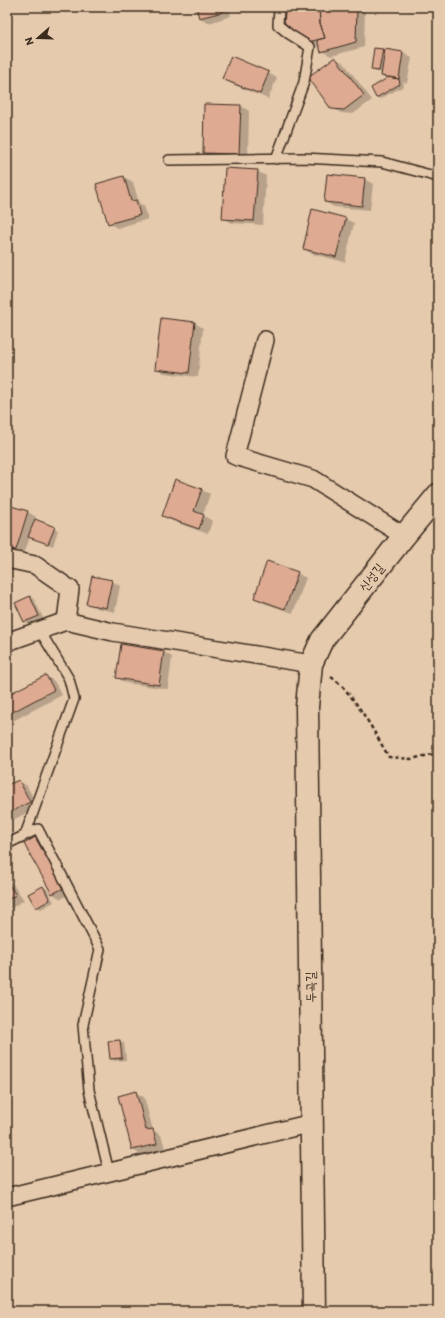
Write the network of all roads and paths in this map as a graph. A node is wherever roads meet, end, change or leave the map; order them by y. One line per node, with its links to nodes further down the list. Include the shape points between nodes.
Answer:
1 (279, 7): 2 (lane, via 278,25 310,47 304,82)
2 (276, 159): 3 (lane); 4 (lane, via 382,162)
3 (169, 160)
4 (438, 177)
5 (265, 340): 7 (street, via 235,456 313,479)
6 (438, 495): 7 (street, 신성길)
7 (404, 536): 12 (street, 신성길, via 322,640)
8 (7, 559): 9 (street, via 35,565 70,589)
9 (66, 621): 10 (street); 12 (street, via 113,632)
10 (40, 631): 11 (street); 14 (lane, via 69,679 74,699)
11 (7, 642)
12 (311, 664): 13 (path, via 340,683 367,719 389,757 411,759); 16 (street, 두곡길, via 307,707)
13 (438, 753)
14 (25, 835): 15 (lane); 17 (lane, via 38,828 100,949 84,1025 90,1090)
15 (7, 844)
16 (312, 1123): 17 (street); 19 (street, 두곡길)
17 (109, 1172): 18 (street)
18 (7, 1197)
19 (314, 1311)

